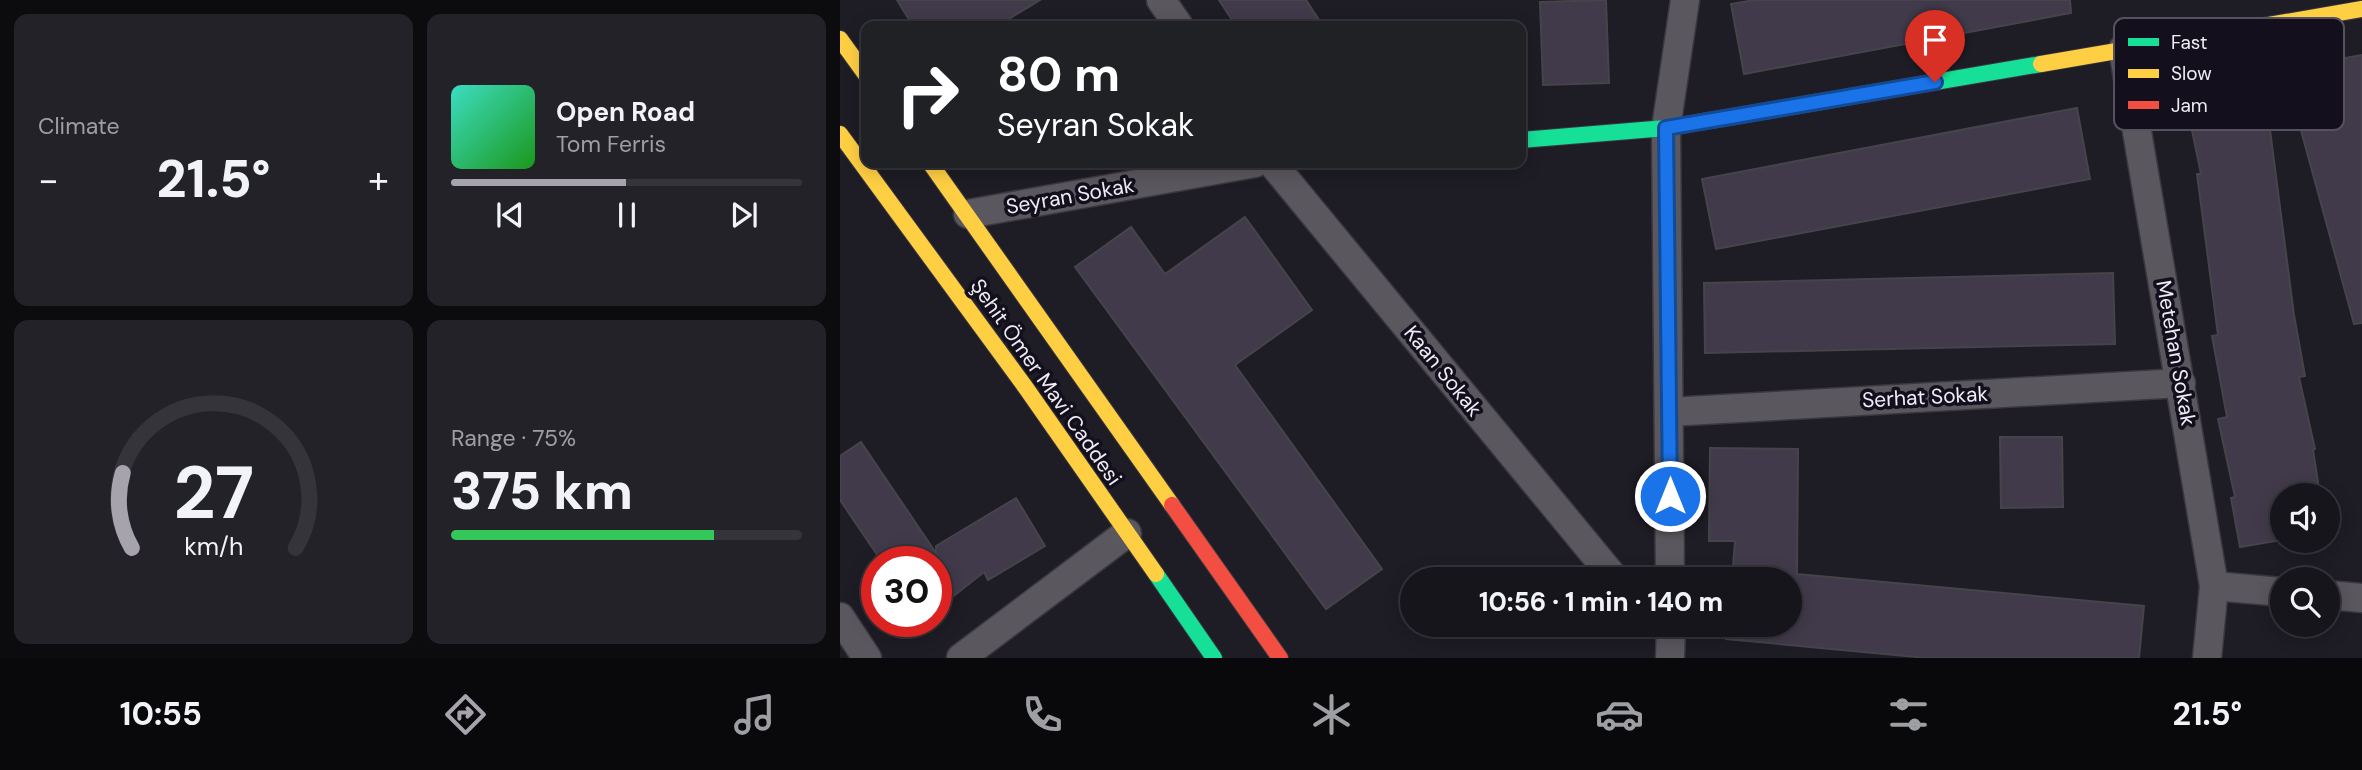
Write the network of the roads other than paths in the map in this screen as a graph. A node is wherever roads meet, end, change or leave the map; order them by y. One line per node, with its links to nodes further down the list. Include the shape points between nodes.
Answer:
1 (1161, 0): 5 (street)
2 (1685, 0): 9 (street)
3 (2362, 9): 4 (main road)
4 (2310, 18)
5 (1176, 21)
6 (840, 39): 8 (main road)
7 (2114, 52): 9 (main road)
8 (861, 68)
9 (1666, 128): 12 (main road); 20 (street)
10 (2137, 130): 19 (street, Metehan Sokak)
11 (840, 134): 13 (main road, Şehit Ömer Mavi Caddesi)
12 (1526, 140)
13 (861, 163)
14 (865, 168): 21 (main road, Şehit Ömer Mavi Caddesi)
15 (934, 168): 18 (main road, Şehit Ömer Mavi Caddesi)
16 (1227, 168): 18 (street, Seyran Sokak)
17 (1276, 168): 22 (street, Kaan Sokak)
18 (968, 214): 34 (main road, Şehit Ömer Mavi Caddesi)
19 (2181, 383): 20 (street, Serhat Sokak); 24 (street, Metehan Sokak)
20 (1669, 412): 23 (street)
21 (1127, 533): 32 (street); 33 (main road, Şehit Ömer Mavi Caddesi)
22 (1605, 567)
23 (1670, 567)
24 (2214, 586): 25 (street); 35 (street, Metehan Sokak)
25 (2270, 591)
26 (2340, 596): 27 (street)
27 (2362, 598)
28 (840, 617): 31 (street)
29 (840, 652): 30 (street)
30 (846, 658)
31 (867, 658)
32 (961, 658)
33 (1214, 658)
34 (1280, 658)
35 (2207, 658)

